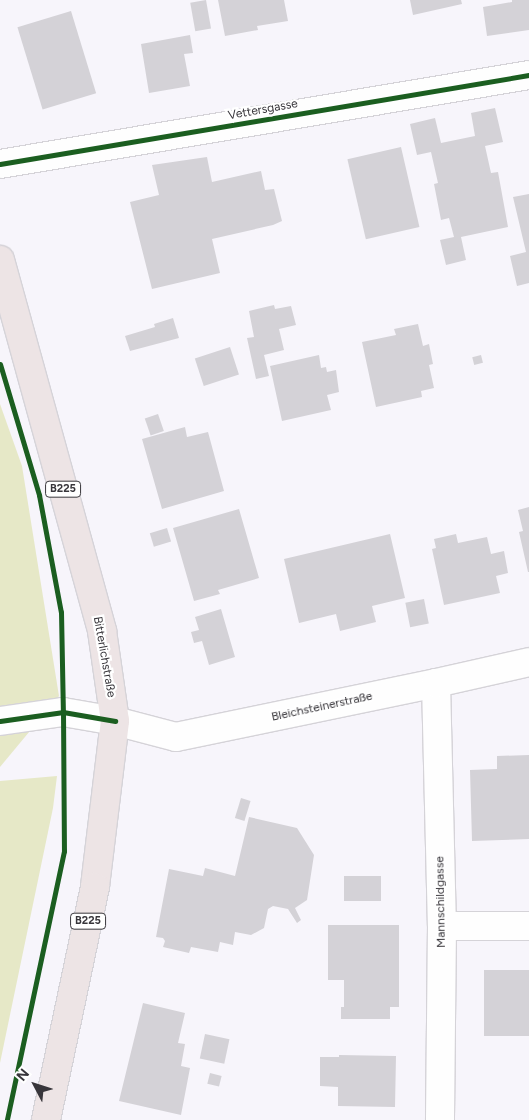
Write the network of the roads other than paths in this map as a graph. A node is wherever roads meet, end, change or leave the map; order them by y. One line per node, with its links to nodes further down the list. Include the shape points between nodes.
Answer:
1 (529, 76): 2 (street, Vettersgasse)
2 (0, 164)
3 (0, 260): 6 (main road, Bitterlichstraße / B225, via 102,631)
4 (529, 662): 5 (street, Bleichsteinerstraße)
5 (436, 684): 6 (street, Bleichsteinerstraße, via 176,737); 8 (street, Mannschildgasse)
6 (115, 720): 7 (street, Bleichsteinerstraße, via 64,712); 10 (main road, Bitterlichstraße / B225, via 95,887)
7 (0, 721)
8 (442, 926): 9 (street); 11 (street, Mannschildgasse)
9 (529, 926)
10 (46, 1120)
11 (440, 1120)

